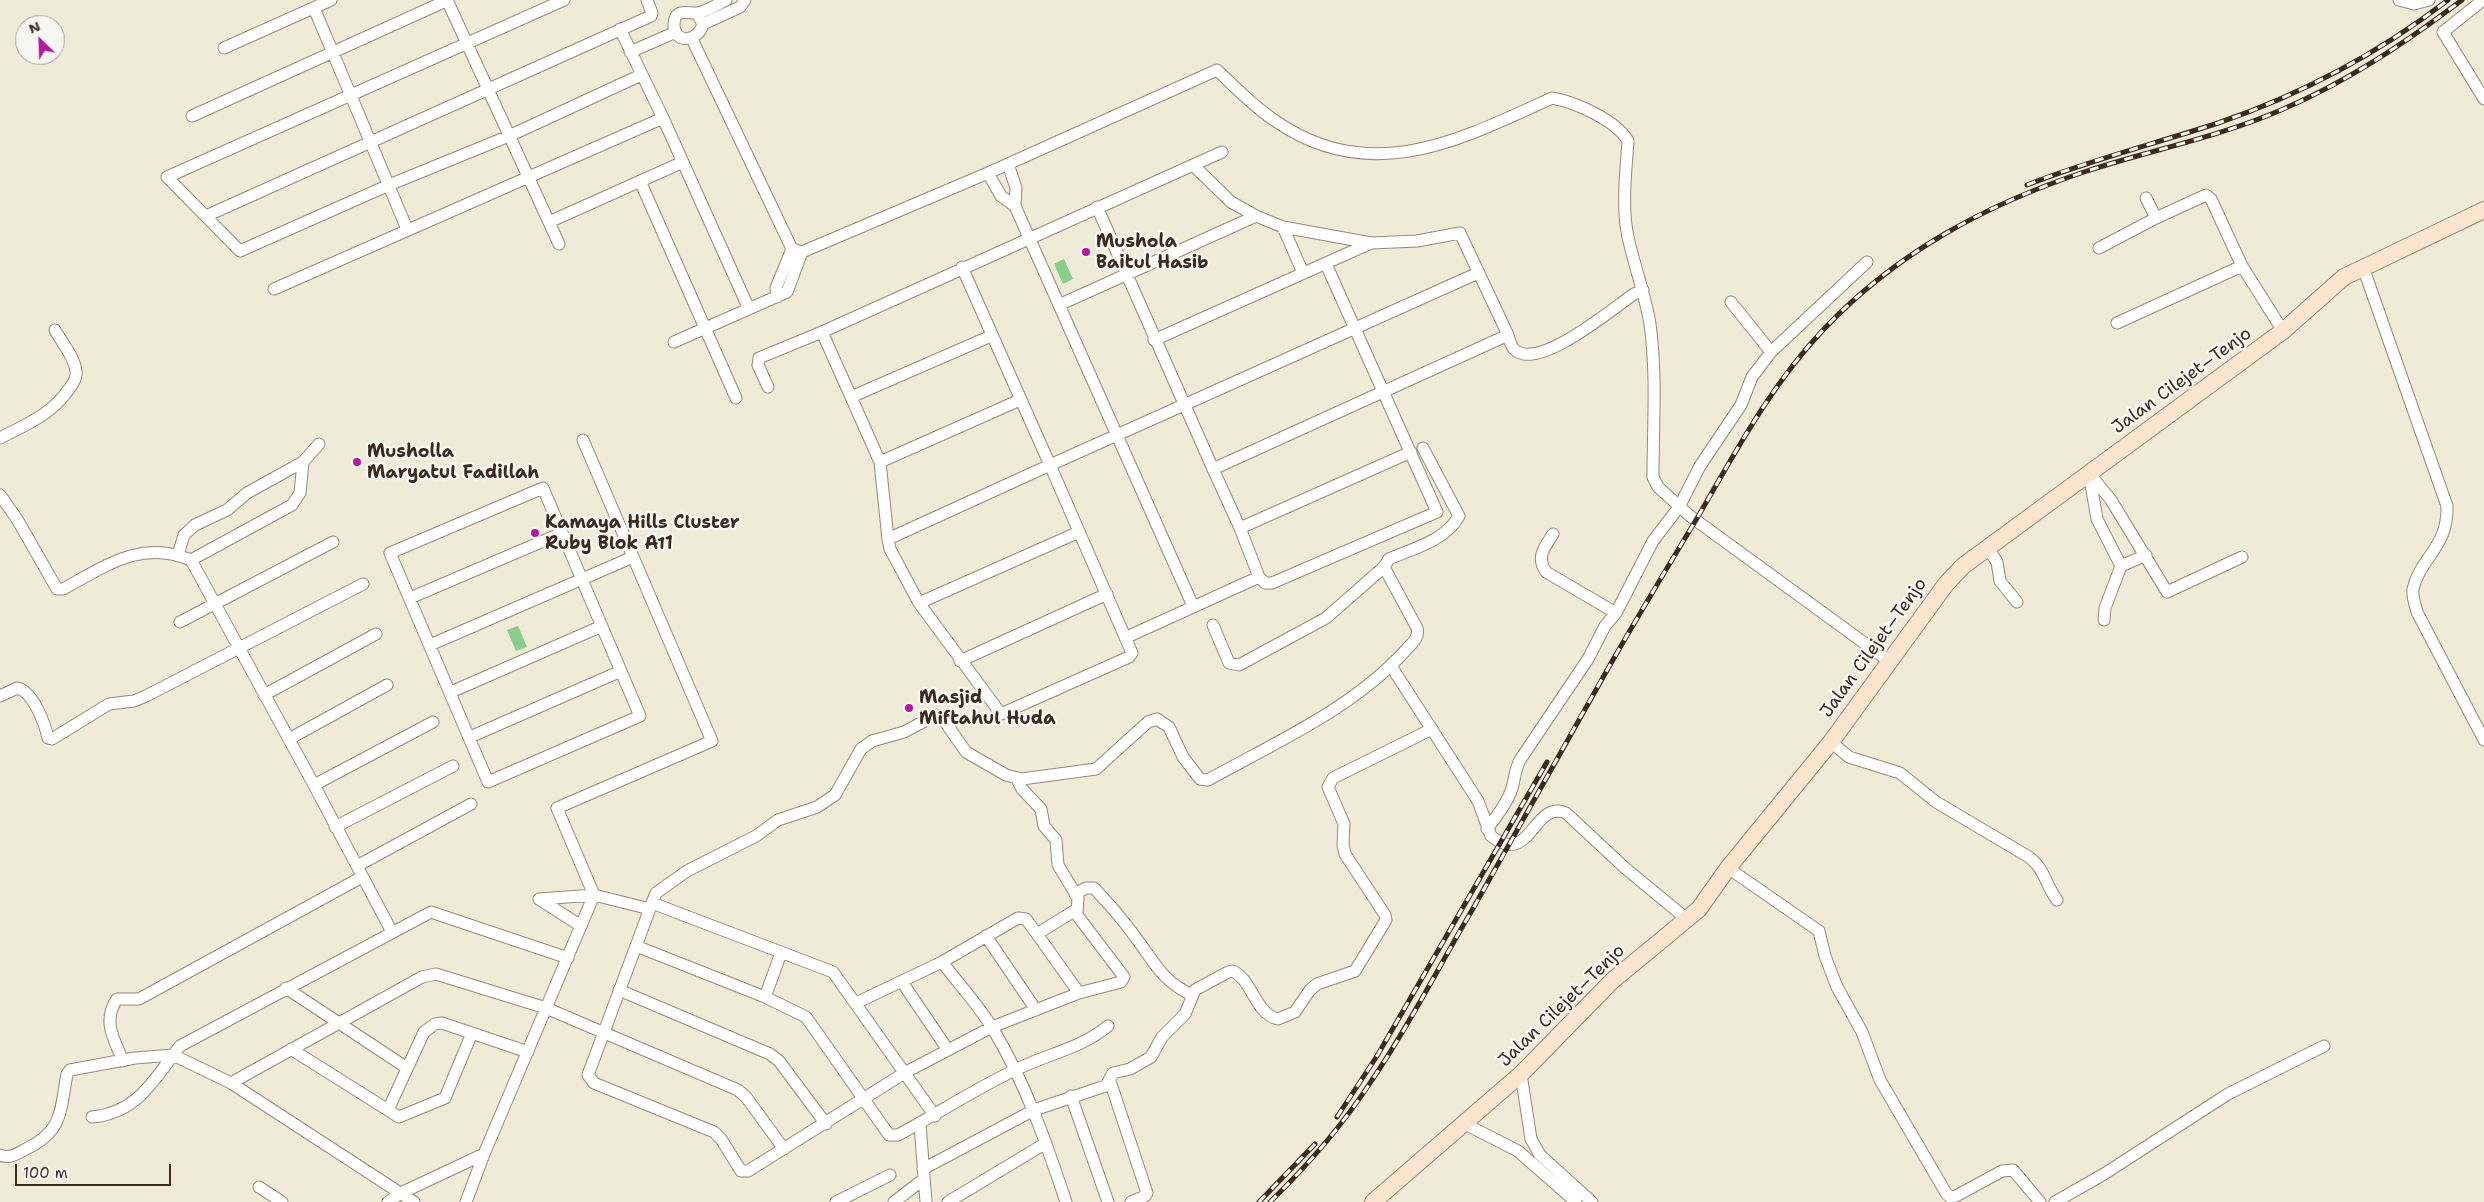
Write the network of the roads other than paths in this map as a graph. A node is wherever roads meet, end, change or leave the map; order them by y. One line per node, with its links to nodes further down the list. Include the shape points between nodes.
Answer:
1 (331, 0): 10 (street)
2 (448, 0): 16 (street); 18 (street)
3 (564, 0): 16 (street)
4 (647, 0): 13 (street, via 652,13 650,16)
5 (726, 0): 11 (street)
6 (745, 0): 12 (street, via 740,7)
7 (2399, 0): 8 (street, via 2414,4)
8 (2429, 0)
9 (2483, 0): 23 (street, via 2443,32)
10 (314, 8): 17 (street); 18 (street)
11 (697, 13): 12 (street); 14 (street, via 687,11 678,14 674,23)
12 (703, 24): 15 (street, via 700,33)
13 (620, 29): 19 (street); 21 (street)
14 (676, 32): 15 (street, via 683,39); 19 (street)
15 (692, 39): 50 (street)
16 (467, 43): 21 (street); 22 (street)
17 (224, 48)
18 (333, 52): 22 (street); 24 (street)
19 (630, 52): 20 (street)
20 (641, 75): 25 (street); 26 (street)
21 (488, 89): 26 (street); 27 (street)
22 (351, 95): 27 (street); 40 (street, via 167,176)
23 (2484, 100)
24 (192, 116)
25 (663, 118): 29 (street); 33 (street)
26 (509, 136): 33 (street); 35 (street)
27 (370, 142): 35 (street); 40 (street)
28 (1222, 152): 31 (street)
29 (683, 162): 34 (street); 63 (street)
30 (1008, 164): 32 (street); 37 (street, via 1016,188); 60 (street, via 1217,70 1274,120 1300,136 1340,151 1377,155 1423,150 1552,98 1567,100 1607,121 1623,132 1628,141 1624,210)
31 (1193, 165): 38 (street); 41 (street, via 1231,202)
32 (988, 173): 37 (street, via 1002,196); 50 (street)
33 (527, 176): 43 (street); 45 (street)
34 (640, 181): 43 (street); 65 (street)
35 (389, 185): 40 (street, via 240,251); 45 (street)
36 (2146, 198): 42 (street)
37 (1015, 206): 46 (street)
38 (1097, 207): 46 (street); 58 (street)
39 (2484, 210): 55 (main road, Jalan Cilejet–Tenjo)
40 (206, 216)
41 (1256, 216): 44 (street); 58 (street)
42 (2156, 218): 49 (street); 53 (street, via 2206,195 2211,199)
43 (549, 222): 48 (street)
44 (1283, 227): 47 (street); 56 (street)
45 (407, 229): 59 (street)
46 (1030, 238): 54 (street); 62 (street)
47 (1371, 243): 52 (street); 57 (street, via 1417,241 1460,233)
48 (559, 244)
49 (2099, 248)
50 (797, 250): 63 (street, via 787,292)
51 (1867, 262): 74 (street)
52 (1326, 264): 56 (street); 66 (street)
53 (2242, 266): 64 (street); 68 (street)
54 (962, 267): 69 (street); 71 (street)
55 (2362, 267): 68 (main road, Jalan Cilejet–Tenjo, via 2336,283); 138 (street, via 2446,506 2442,538 2416,581 2413,599)
56 (1304, 272): 72 (street)
57 (1478, 273): 66 (street); 70 (street)
58 (1127, 275): 62 (street); 72 (street)
59 (274, 289)
60 (1643, 290): 70 (street, via 1555,348 1539,354 1523,354 1514,349); 93 (street, via 1650,326 1654,396 1653,477 1658,487)
61 (1731, 302): 74 (street)
62 (1061, 304): 81 (street)
63 (749, 310): 65 (street)
64 (2117, 323)
65 (705, 328): 73 (street); 78 (street)
66 (1355, 328): 76 (street); 80 (street)
67 (55, 330): 82 (street, via 74,363 74,383 56,407)
68 (2283, 331): 91 (main road, Jalan Cilejet–Tenjo)
69 (822, 332): 75 (street, via 759,358 758,365); 77 (street)
70 (1508, 335): 76 (street)
71 (991, 336): 77 (street); 79 (street)
72 (1154, 340): 80 (street)
73 (674, 342)
74 (1772, 352): 93 (street, via 1752,377 1741,405 1700,466)
75 (768, 387)
76 (1384, 392): 86 (street); 90 (street)
77 (851, 397): 88 (street)
78 (736, 398)
79 (1020, 400): 88 (street); 89 (street)
80 (1184, 406): 81 (street); 90 (street)
81 (1118, 435): 89 (street); 116 (street)
82 (0, 438)
83 (582, 440): 103 (street)
84 (319, 444): 87 (street)
85 (1423, 448): 107 (street, via 1459,516 1444,535 1389,559)
86 (1411, 452): 94 (street); 108 (street, via 1437,509 1435,514 1272,583 1265,583)
87 (303, 462): 101 (street, via 247,493 227,510 195,525 184,535); 105 (street, via 300,494 292,505)
88 (880, 462): 98 (street)
89 (1050, 465): 95 (street); 98 (street)
90 (1213, 469): 94 (street)
91 (2090, 473): 100 (main road, Jalan Cilejet–Tenjo); 102 (street, via 2112,500); 106 (street, via 2097,519)
92 (0, 495): 101 (street, via 57,589 63,589 130,555 153,551)
93 (1679, 507): 117 (street, via 1653,541); 126 (street)
94 (1240, 528): 108 (street)
95 (1079, 532): 111 (street); 114 (street)
96 (562, 533): 109 (street); 112 (street); 112 (street, via 543,488 390,553)
97 (1553, 534): 117 (street, via 1541,554 1541,565 1546,572)
98 (888, 539): 114 (street, via 890,549)
99 (333, 542): 115 (street)
100 (1988, 548): 113 (street, via 1997,562 2000,581); 126 (main road, Jalan Cilejet–Tenjo, via 1946,584)
101 (178, 555): 105 (street)
102 (2146, 555): 104 (street, via 2165,590 2170,592); 106 (street)
103 (633, 557): 109 (street); 150 (street, via 712,741 557,808)
104 (2242, 557)
105 (191, 560): 115 (street)
106 (2121, 566): 118 (street, via 2105,608)
107 (1384, 567): 120 (street, via 1326,618 1239,666 1229,663); 128 (street, via 1418,632 1416,639)
108 (1259, 577): 116 (street)
109 (582, 579): 121 (street); 124 (street)
110 (363, 584): 125 (street)
111 (1107, 594): 123 (street); 127 (street)
112 (410, 598): 124 (street)
113 (2017, 602)
114 (919, 603): 127 (street)
115 (215, 605): 119 (street); 125 (street)
116 (1193, 606): 123 (street)
117 (1616, 613): 145 (street, via 1515,769 1512,790)
118 (2104, 620)
119 (180, 622)
120 (1213, 625)
121 (602, 626): 129 (street); 131 (street)
122 (376, 634): 132 (street)
123 (1127, 637): 127 (street, via 1132,648 1129,657 1001,714)
124 (430, 645): 131 (street)
125 (239, 648): 132 (street); 133 (street, via 146,696 108,704 52,739 48,738 45,724 24,690 17,688)
126 (1889, 660): 139 (main road, Jalan Cilejet–Tenjo)
127 (960, 661)
128 (1391, 666): 135 (street); 141 (street, via 1321,718 1208,780 1200,779 1183,757 1169,727 1156,719 1148,722 1096,769)
129 (620, 671): 136 (street); 136 (street, via 640,716 488,782)
130 (387, 685): 137 (street)
131 (451, 692): 136 (street)
132 (264, 695): 137 (street)
133 (0, 696)
134 (433, 722): 142 (street)
135 (1432, 729): 145 (street, via 1478,801); 167 (street, via 1333,778 1328,787 1344,824 1345,854 1386,920 1355,970 1317,984 1296,1012 1284,1018 1268,1015 1233,971 1200,986)
136 (470, 737)
137 (289, 739): 142 (street)
138 (2484, 740)
139 (1831, 742): 147 (main road, Jalan Cilejet–Tenjo); 151 (street, via 1849,757 1900,773 1936,802 2029,857 2041,868 2045,882)
140 (453, 766): 144 (street)
141 (1017, 779): 149 (street, via 1042,811 1044,826 1057,842 1058,865); 152 (street, via 966,752 943,719 936,715 904,732 866,744 860,749 835,796 817,807 778,820 756,836 687,871 656,894)
142 (314, 784): 144 (street)
143 (471, 804): 146 (street)
144 (335, 827): 146 (street)
145 (1487, 829): 154 (street, via 1494,839 1514,845 1523,840 1548,812 1559,810 1566,813)
146 (357, 866): 148 (street)
147 (1728, 868): 154 (main road, Jalan Cilejet–Tenjo, via 1710,896); 222 (street, via 1819,932 1834,980 1862,1032 1880,1080 1946,1193 1950,1197 1956,1196 2002,1172 2013,1170)
148 (362, 877): 156 (street); 182 (street, via 139,999 117,999 108,1024)
149 (1076, 894): 153 (street); 167 (street, via 1086,888 1094,888 1136,938 1156,968 1178,989)
150 (594, 895): 152 (street); 155 (street); 155 (street, via 540,900)
151 (2057, 900)
152 (651, 906): 159 (street); 160 (street)
153 (1077, 913): 157 (street, via 1070,912); 166 (street, via 1124,977 1121,982)
154 (1688, 920): 186 (main road, Jalan Cilejet–Tenjo, via 1612,981)
155 (580, 926): 161 (street)
156 (392, 932): 161 (street, via 431,912); 164 (street)
157 (1037, 934): 158 (street, via 1022,917); 166 (street)
158 (986, 936): 162 (street); 171 (street)
159 (636, 946): 165 (street); 168 (street)
160 (781, 953): 168 (street); 169 (street, via 833,972)
161 (568, 958): 170 (street)
162 (942, 962): 163 (street); 174 (street)
163 (902, 982): 169 (street); 179 (street)
164 (286, 988): 172 (street); 181 (street, via 180,1046)
165 (619, 990): 176 (street); 195 (street, via 770,1054 779,1061)
166 (1079, 993): 171 (street)
167 (1192, 995): 188 (street, via 1186,1014 1162,1037 1151,1057 1130,1069 1113,1073)
168 (765, 997): 190 (street, via 806,1017)
169 (856, 1003): 185 (street)
170 (546, 1008): 172 (street, via 436,974 422,976); 176 (street); 180 (street)
171 (1036, 1010): 174 (street)
172 (338, 1024): 178 (street); 183 (street)
173 (1108, 1026): 184 (street, via 1081,1045)
174 (992, 1027): 179 (street); 184 (street)
175 (472, 1033): 180 (street); 183 (street, via 442,1023 429,1027); 191 (street, via 445,1098 399,1117)
176 (604, 1033): 200 (street, via 738,1090); 200 (street, via 588,1075 594,1083 714,1132 744,1172)
177 (2324, 1046): 223 (street, via 2228,1094)
178 (291, 1049): 187 (street); 191 (street)
179 (948, 1050): 185 (street)
180 (528, 1052): 202 (street)
181 (173, 1056): 182 (street); 187 (street); 194 (street, via 134,1102 116,1113)
182 (123, 1061): 203 (street, via 70,1070 60,1112 46,1139 10,1157)
183 (407, 1068): 191 (street)
184 (1016, 1069): 192 (street); 193 (street)
185 (906, 1072): 190 (street); 193 (street)
186 (1521, 1074): 197 (main road, Jalan Cilejet–Tenjo); 198 (street)
187 (231, 1083): 207 (street)
188 (1107, 1084): 189 (street); 218 (street, via 1112,1087 1147,1193)
189 (1072, 1096): 192 (street); 217 (street)
190 (864, 1099): 195 (street); 196 (street, via 889,1135 898,1135)
191 (388, 1110)
192 (1034, 1110): 199 (street); 204 (street)
193 (935, 1116): 196 (street)
194 (92, 1117)
195 (826, 1124): 200 (street)
196 (920, 1124): 204 (street)
197 (1465, 1124): 201 (street); 219 (main road, Jalan Cilejet–Tenjo)
198 (1531, 1140): 201 (street); 221 (street, via 1540,1155)
199 (1046, 1143): 215 (street); 216 (street)
200 (784, 1149)
201 (1518, 1151): 220 (street)
202 (484, 1154): 207 (street); 211 (street)
203 (0, 1155)
204 (923, 1174): 213 (street); 214 (street)
205 (890, 1175): 212 (street)
206 (259, 1187): 208 (street)
207 (400, 1193): 209 (street); 210 (street)
208 (282, 1202)
209 (388, 1202)
210 (414, 1202)
211 (466, 1202)
212 (836, 1202)
213 (894, 1202)
214 (926, 1202)
215 (948, 1202)
216 (1066, 1202)
217 (1108, 1202)
218 (1130, 1202)
219 (1373, 1202)
220 (1576, 1202)
221 (1592, 1202)
222 (2040, 1202)
223 (2055, 1202)

